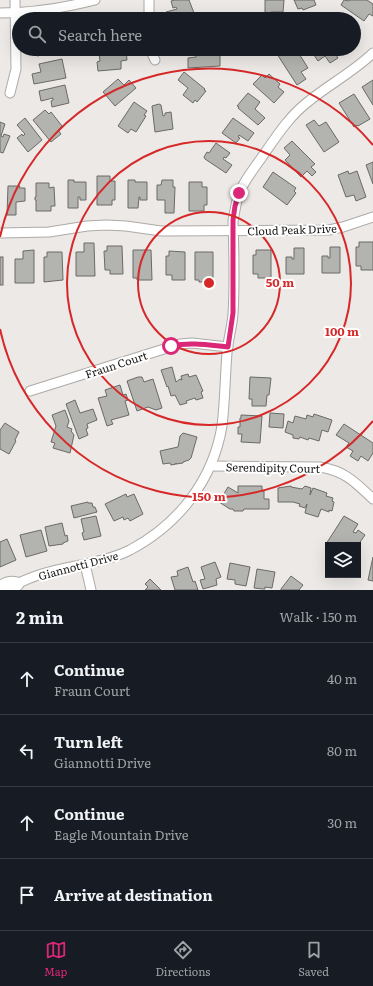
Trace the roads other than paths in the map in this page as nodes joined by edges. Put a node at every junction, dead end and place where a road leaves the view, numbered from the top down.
1 (15, 0) edge
2 (95, 0) edge
3 (149, 0) edge
4 (15, 12) edge
5 (28, 12) edge
6 (150, 12) edge
7 (0, 13) edge
8 (12, 13) edge
9 (373, 53) edge
10 (16, 56) edge
11 (153, 56) edge
12 (155, 60) dead end
13 (10, 93) dead end
14 (373, 217) edge
15 (233, 231) junction
16 (0, 233) edge
17 (228, 347) junction
18 (30, 391) dead end
19 (211, 466) junction
20 (373, 498) edge
21 (85, 564) junction
22 (12, 587) edge
23 (0, 588) edge
24 (91, 590) edge

1 - 4 street
2 - 5 street
3 - 6 street
7 - 8 street
9 - 15 street, Giannotti Drive
10 - 13 street
11 - 12 street
14 - 15 street, Cloud Peak Drive
15 - 16 street, Cloud Peak Drive
15 - 17 street, Giannotti Drive
17 - 18 street, Fraun Court
17 - 19 street, Giannotti Drive
19 - 20 street, Serendipity Court
19 - 21 street, Giannotti Drive
21 - 22 street, Giannotti Drive
21 - 24 street
22 - 23 main road

